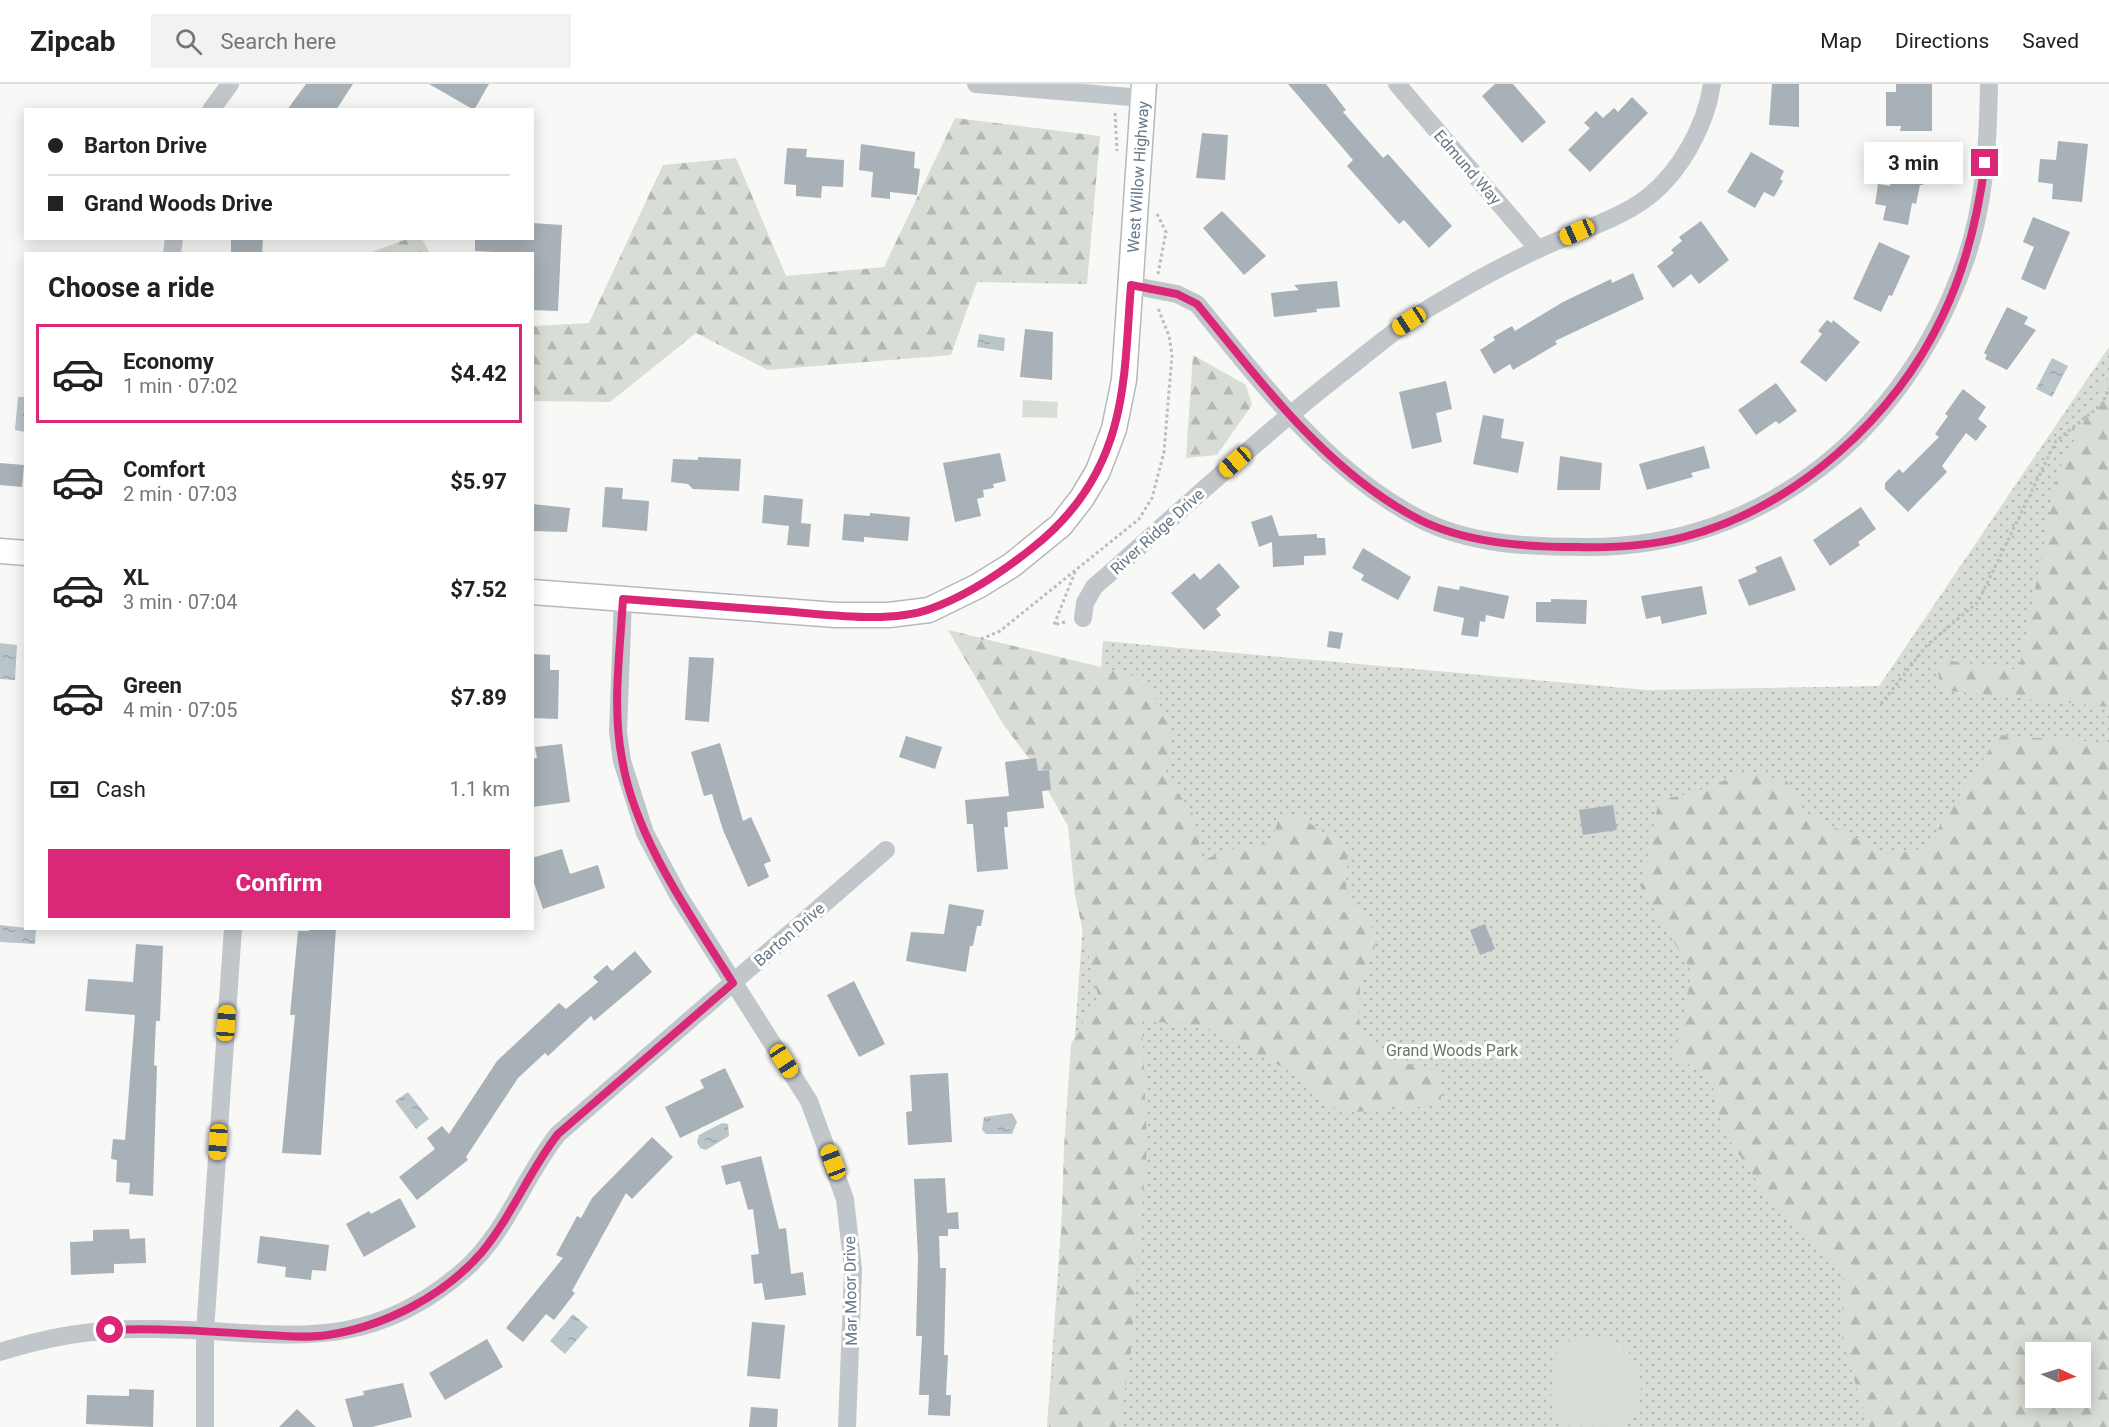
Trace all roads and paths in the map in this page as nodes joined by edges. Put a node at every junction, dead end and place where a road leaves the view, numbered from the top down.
1 (230, 84) edge
2 (976, 84) edge
3 (1397, 84) edge
4 (1712, 84) edge
5 (1989, 84) edge
6 (1144, 91) edge
7 (1114, 95) junction
8 (212, 108) edge
9 (1117, 160) dead end
10 (1538, 249) junction
11 (1131, 285) junction
12 (2109, 388) edge
13 (1288, 415) junction
14 (0, 551) edge
15 (24, 553) edge
16 (534, 592) edge
17 (623, 599) junction
18 (1083, 618) dead end
19 (1881, 704) dead end
20 (886, 850) dead end
21 (233, 930) edge
22 (733, 983) junction
23 (205, 1331) junction
24 (0, 1352) edge
25 (205, 1427) edge
26 (847, 1427) edge

1 - 8 street
2 - 7 street
3 - 10 street, Edmund Way
4 - 10 street, River Ridge Drive
5 - 13 street
6 - 7 street
6 - 11 street, West Willow Highway
7 - 9 path
10 - 13 street, River Ridge Drive
11 - 13 street
11 - 17 street, West Willow Highway
12 - 19 path
13 - 18 street, River Ridge Drive
14 - 15 street
16 - 17 street, West Willow Highway
17 - 22 street, Mar Moor Drive
20 - 22 street, Barton Drive
21 - 23 street
22 - 23 street, Barton Drive
22 - 26 street, Mar Moor Drive
23 - 24 street, Barton Drive
23 - 25 street

